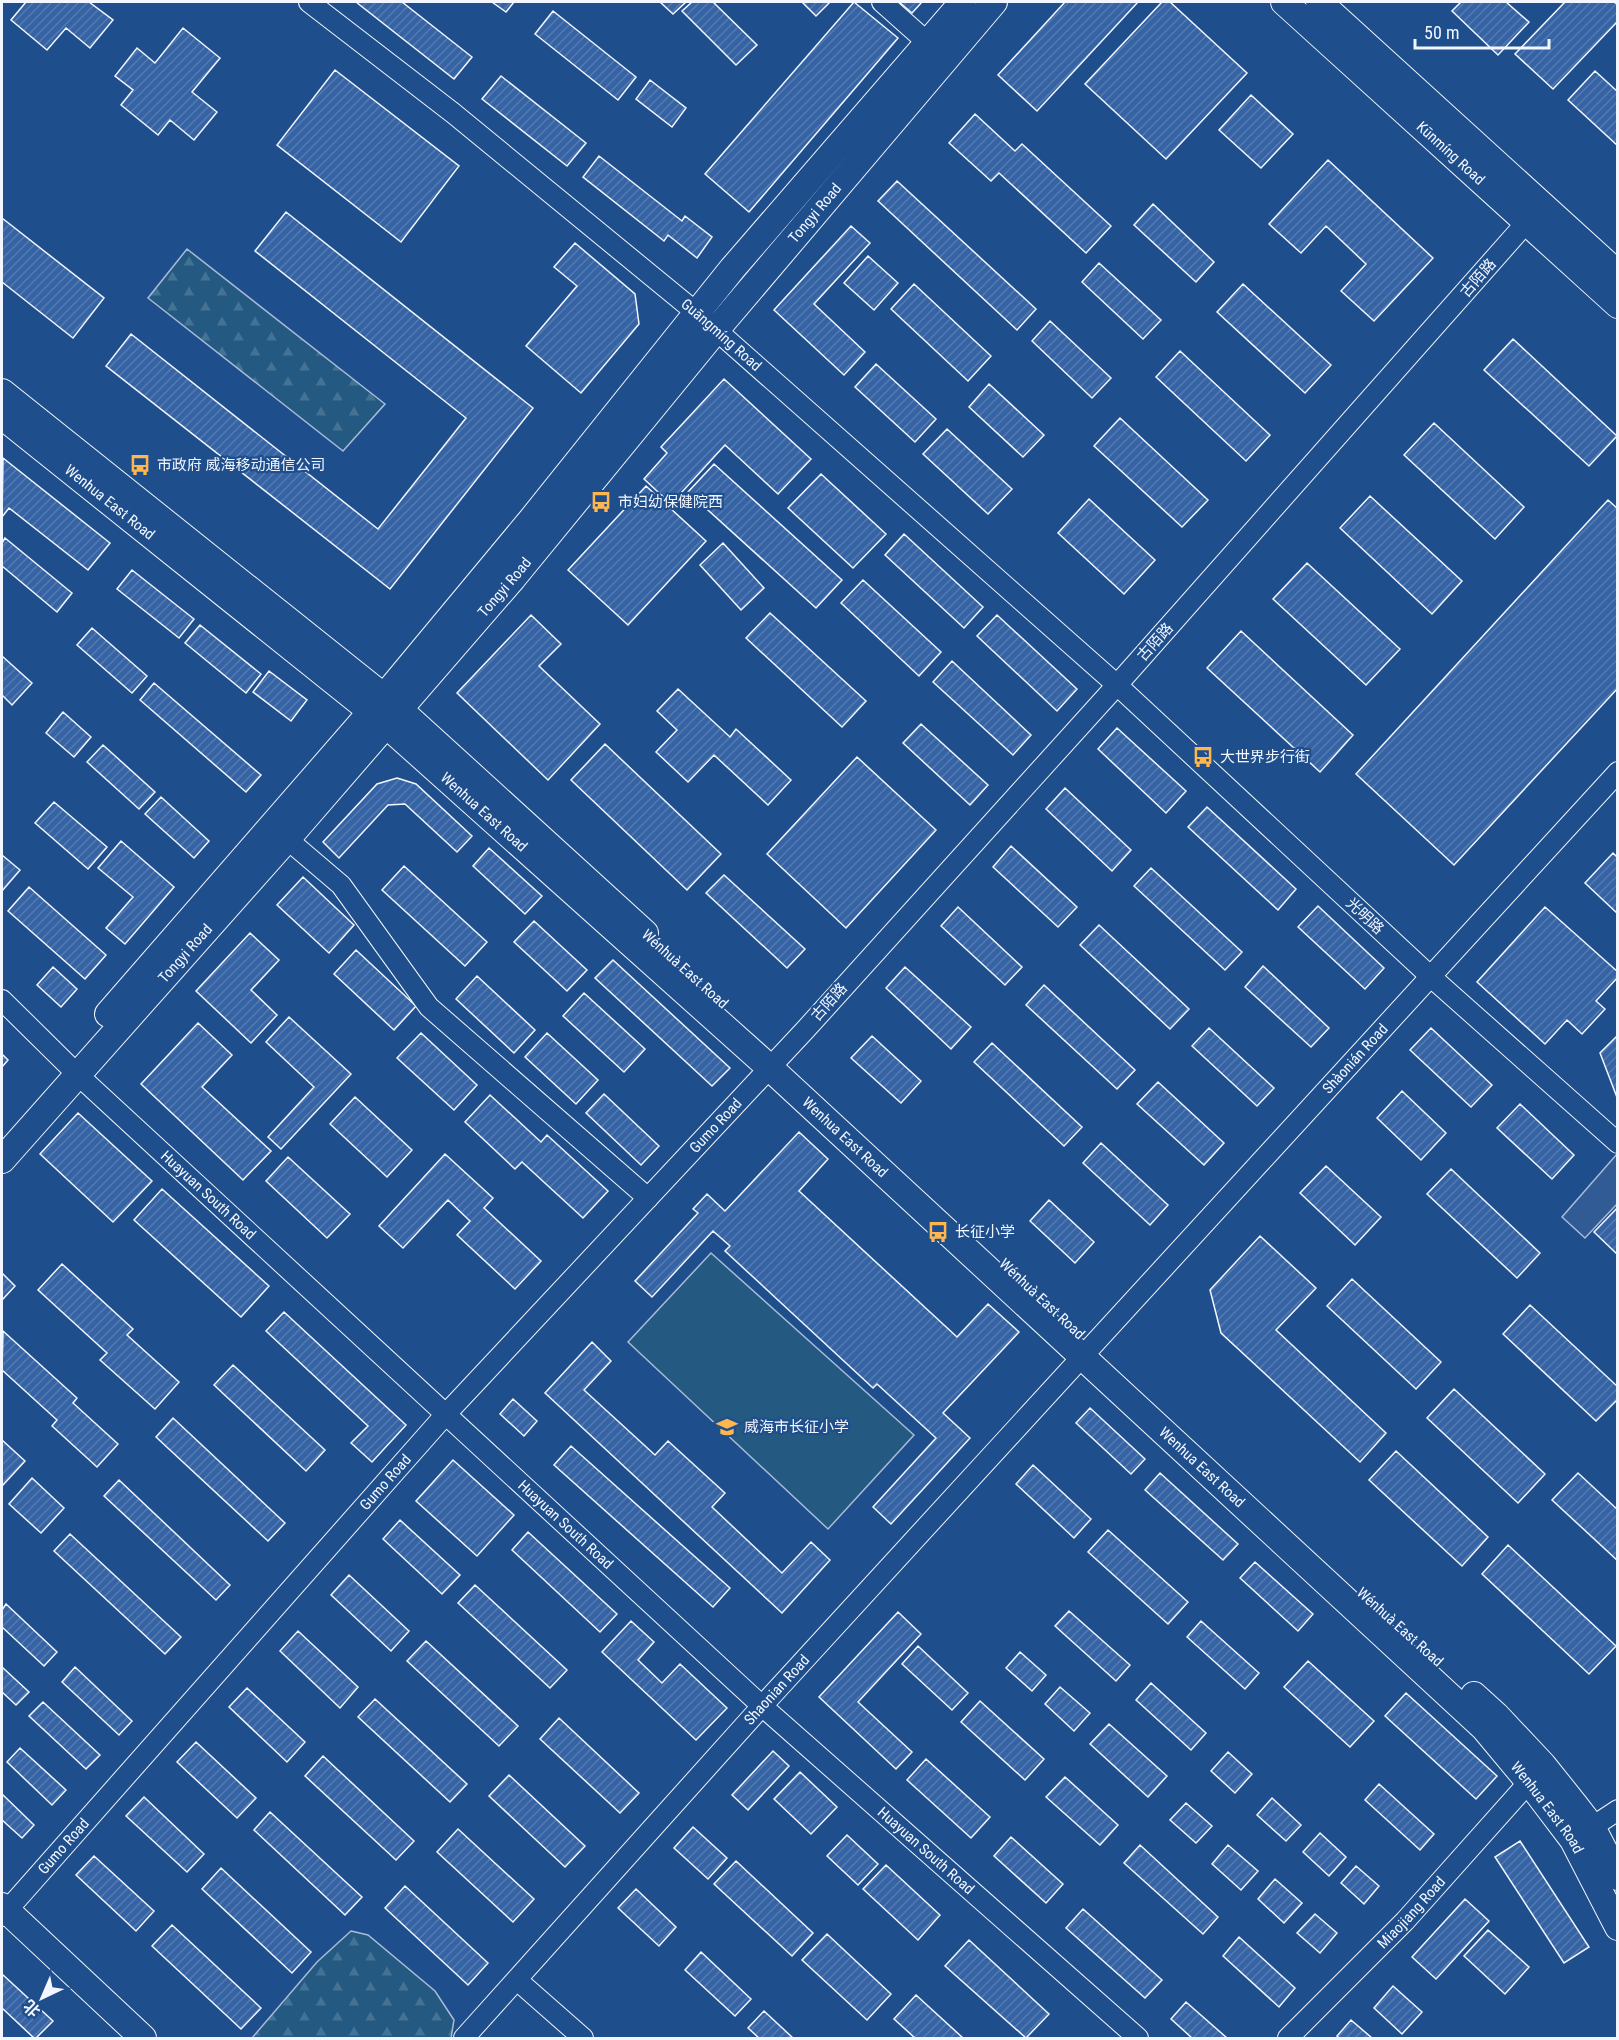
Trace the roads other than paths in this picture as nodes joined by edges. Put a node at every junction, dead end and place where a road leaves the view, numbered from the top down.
1 (309, 2) edge
2 (882, 2) edge
3 (963, 2) edge
4 (994, 2) edge
5 (1284, 2) edge
6 (1319, 2) edge
7 (927, 42) junction
8 (1526, 223) junction
9 (1617, 274) edge
10 (1617, 305) edge
11 (707, 322) junction
12 (2, 392) edge
13 (2, 416) edge
14 (1116, 685) junction
15 (385, 711) junction
16 (1617, 772) edge
17 (287, 839) junction
18 (1430, 976) junction
19 (2, 1000) edge
20 (775, 1062) junction
21 (72, 1069) junction
22 (2, 1136) edge
23 (1617, 1143) edge
24 (2, 1160) edge
25 (648, 1198) junction
26 (1087, 1352) junction
27 (446, 1414) junction
28 (762, 1706) junction
29 (1529, 1782) junction
30 (1617, 1810) edge
31 (1582, 1834) junction
32 (1617, 1877) edge
33 (3, 1916) edge
34 (1617, 1927) edge
35 (518, 1980) junction
36 (119, 2038) edge
37 (143, 2038) edge
38 (464, 2038) edge
39 (583, 2038) edge
40 (1138, 2038) edge
41 (1288, 2038) edge

1 - 11 street, Guāngmíng Road
2 - 7 street
3 - 7 main road, Tongyi Road
4 - 11 main road, Tongyi Road
5 - 8 main road, Kūnmíng Road
6 - 9 main road, Kūnmíng Road
7 - 11 main road, Tongyi Road
8 - 10 main road, Kūnmíng Road
8 - 14 street, 古陌路
11 - 14 street, Guāngmíng Road
11 - 15 main road, Tongyi Road
12 - 15 main road, Wenhua East Road
13 - 15 main road, Wenhua East Road
14 - 18 street, 光明路
14 - 20 street, 古陌路
15 - 17 main road, Tongyi Road
15 - 20 main road, Wénhuà East Road
15 - 21 main road, Tongyi Road
16 - 18 street, Shàonián Road
17 - 21 main road, Tongyi Road
17 - 25 street
18 - 23 street, 光明路
18 - 26 street, Shàonián Road
19 - 21 street, Huayuan South Road
20 - 25 street, Gumo Road
20 - 26 main road, Wénhuà East Road
21 - 22 main road, Tongyi Road
21 - 24 main road, Tongyi Road
21 - 27 street, Huayuan South Road
25 - 27 street, Gumo Road
26 - 28 street, Shaonian Road
26 - 29 main road, Wenhua East Road
26 - 31 main road, Wénhuà East Road
27 - 28 street, Huayuan South Road
27 - 33 street, Gumo Road
28 - 35 street, Shaonian Road
28 - 40 street, Huayuan South Road
29 - 31 main road, Wenhua East Road
29 - 41 street, Miaojiang Road
30 - 31 street
31 - 32 main road, Wénhuà East Road
31 - 34 main road, Wenhua East Road
33 - 36 main road
33 - 37 main road
35 - 38 street, Shaonian Road
35 - 39 street

